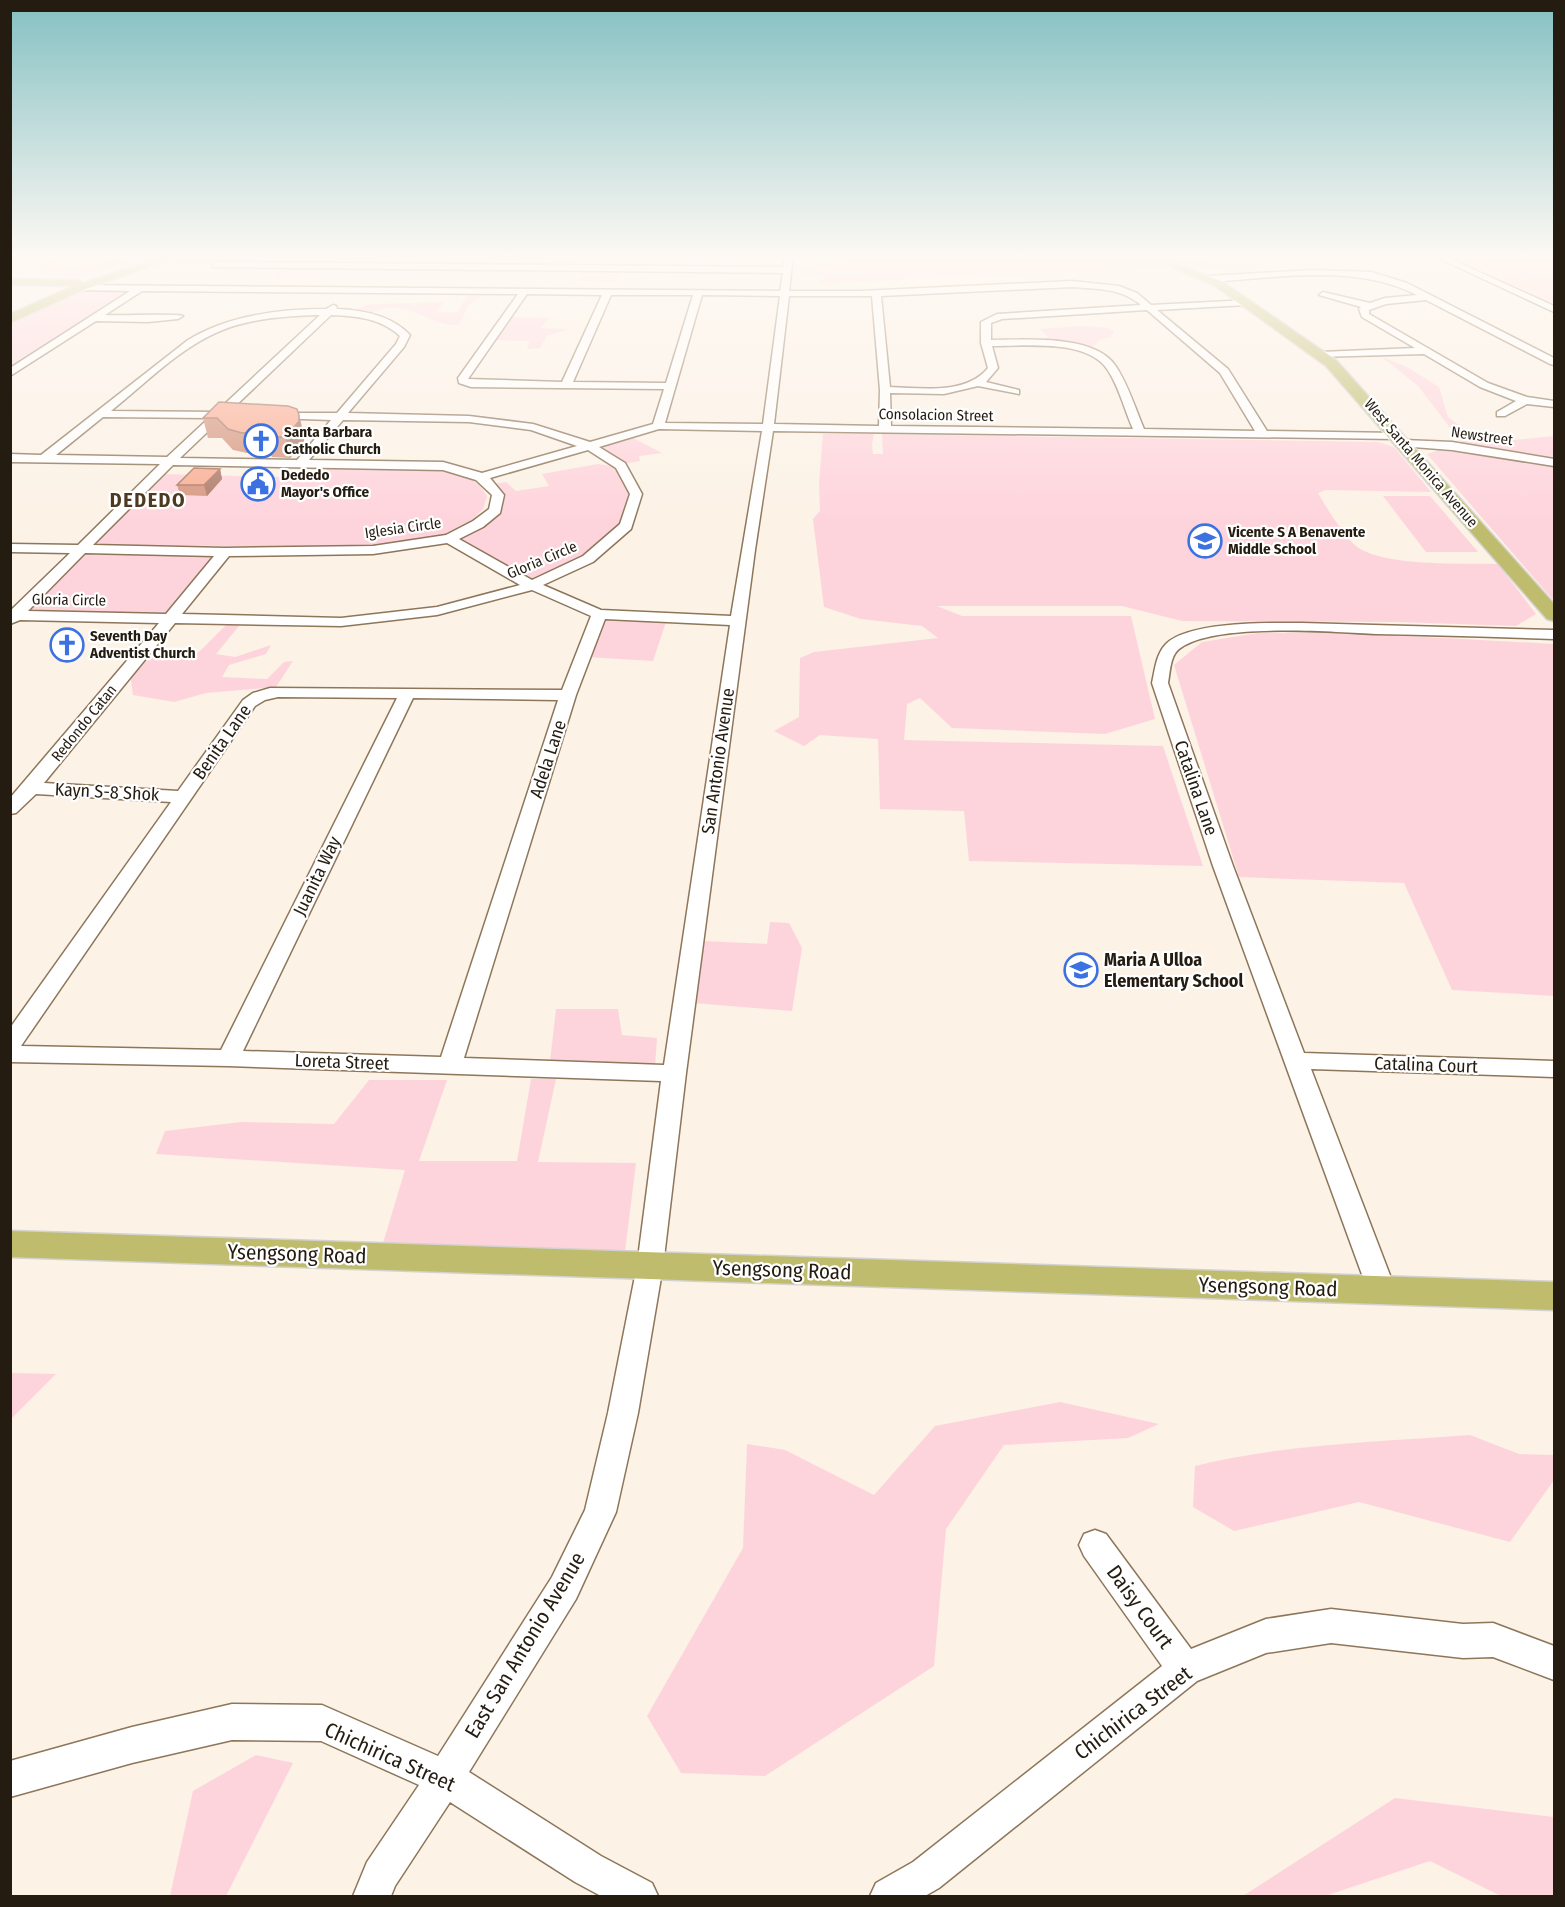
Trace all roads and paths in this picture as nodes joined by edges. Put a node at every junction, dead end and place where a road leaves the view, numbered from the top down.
1 (53, 345) edge
2 (187, 345) edge
3 (294, 345) edge
4 (400, 345) edge
5 (486, 345) edge
6 (584, 345) edge
7 (682, 345) edge
8 (778, 345) edge
9 (881, 345) edge
10 (987, 345) edge
11 (1062, 345) edge
12 (1193, 345) edge
13 (1307, 345) edge
14 (1414, 345) edge
15 (1521, 345) edge
16 (1424, 351) junction
17 (1321, 355) junction
18 (1554, 362) edge
19 (10, 373) edge
20 (978, 383) junction
21 (566, 385) junction
22 (670, 386) junction
23 (885, 390) junction
24 (1015, 392) dead end
25 (1525, 400) junction
26 (1554, 404) edge
27 (100, 414) junction
28 (1501, 414) dead end
29 (219, 415) junction
30 (241, 415) edge
31 (263, 416) edge
32 (340, 416) junction
33 (658, 426) junction
34 (768, 428) junction
35 (885, 429) junction
36 (1140, 433) junction
37 (1263, 434) junction
38 (1401, 440) junction
39 (590, 446) junction
40 (46, 457) junction
41 (10, 458) edge
42 (172, 459) junction
43 (301, 462) junction
44 (1554, 463) edge
45 (482, 477) junction
46 (449, 539) junction
47 (10, 548) edge
48 (80, 550) junction
49 (225, 552) junction
50 (531, 585) junction
51 (599, 614) junction
52 (1554, 615) edge
53 (12, 617) edge
54 (170, 618) junction
55 (738, 621) junction
56 (1554, 634) edge
57 (407, 694) junction
58 (568, 695) junction
59 (31, 789) junction
60 (184, 796) junction
61 (10, 810) edge
62 (10, 1046) edge
63 (10, 1054) edge
64 (228, 1058) junction
65 (1297, 1061) junction
66 (450, 1065) junction
67 (1554, 1069) edge
68 (674, 1073) junction
69 (10, 1244) edge
70 (650, 1266) junction
71 (1383, 1291) junction
72 (1554, 1296) edge
73 (1095, 1545) dead end
74 (1554, 1664) edge
75 (1185, 1669) junction
76 (445, 1778) junction
77 (10, 1779) edge
78 (372, 1896) edge
79 (639, 1896) edge
80 (889, 1896) edge

1 - 19 street
2 - 27 street
3 - 29 street
4 - 32 street
5 - 21 street
6 - 21 street
7 - 22 street
8 - 34 street, San Antonio Avenue
9 - 23 street
10 - 20 street
11 - 36 street
12 - 37 street
13 - 17 main road, West Santa Monica Avenue
14 - 16 street
15 - 18 street
16 - 17 street
16 - 25 street
17 - 38 main road, West Santa Monica Avenue
20 - 23 street
20 - 24 street
21 - 22 street
22 - 33 street
23 - 35 street
25 - 26 street
25 - 28 street
27 - 29 street
27 - 40 street
29 - 30 street
29 - 42 street
31 - 32 street, Gloria Circle
32 - 39 street, Gloria Circle
32 - 43 street
33 - 34 street, Consolacion Street
33 - 39 street, Consolacion Street
34 - 35 street, Consolacion Street
34 - 55 street, San Antonio Avenue
35 - 36 street, Consolacion Street
36 - 37 street, Consolacion Street
37 - 38 street, Consolacion Street
38 - 44 street, Newstreet
38 - 52 main road, West Santa Monica Avenue
39 - 45 street, Consolacion Street
39 - 50 street, Gloria Circle
40 - 41 street
40 - 42 street
42 - 43 street
42 - 48 street
43 - 45 street
45 - 46 street, Iglesia Circle
46 - 49 street, Iglesia Circle
46 - 50 street
47 - 48 street, Iglesia Circle
48 - 49 street, Iglesia Circle
48 - 53 street
49 - 54 street, Redondo Catan
50 - 51 street
50 - 54 street, Gloria Circle
51 - 55 street
51 - 58 street, Adela Lane
53 - 54 street, Gloria Circle
54 - 59 street, Redondo Catan
55 - 68 street, San Antonio Avenue
56 - 65 street, Catalina Lane
57 - 58 street, Benita Lane
57 - 60 street, Benita Lane
57 - 64 street, Juanita Way
58 - 66 street, Adela Lane
59 - 60 street, Kayn S-8 Shok
59 - 61 street, Redondo Catan
60 - 62 street, Benita Lane
63 - 64 street, Loreta Street
64 - 66 street, Loreta Street
65 - 67 street, Catalina Court
65 - 71 street, Catalina Lane
66 - 68 street, Loreta Street
68 - 70 street, San Antonio Avenue
69 - 70 main road, Ysengsong Road
70 - 71 main road, Ysengsong Road
70 - 76 street, East San Antonio Avenue
71 - 72 main road, Ysengsong Road
73 - 75 street, Daisy Court
74 - 75 street, Chichirica Street
75 - 80 street, Chichirica Street
76 - 77 street, Chichirica Street
76 - 78 street, East San Antonio Avenue
76 - 79 street, Chichirica Street

